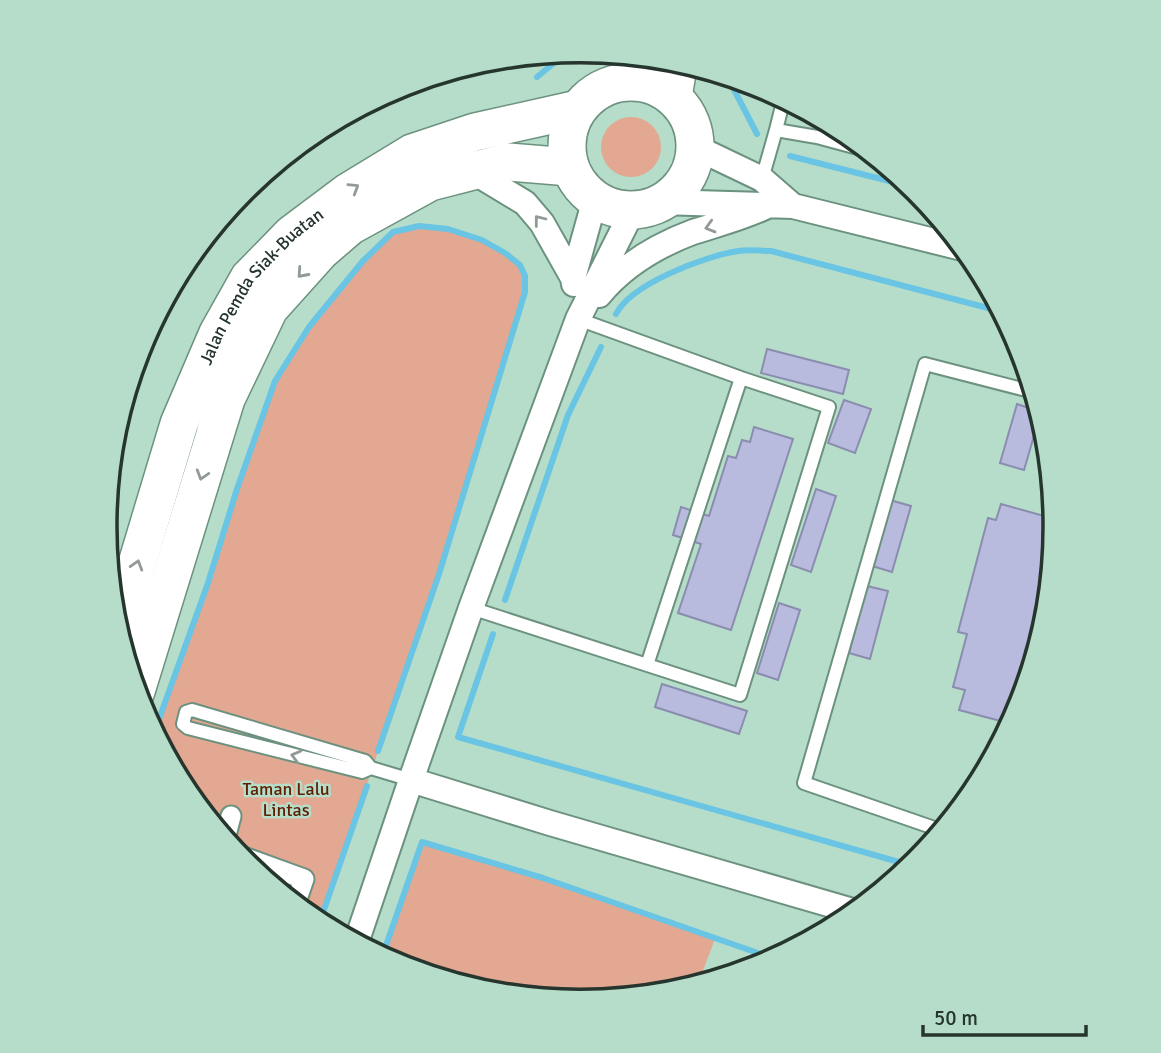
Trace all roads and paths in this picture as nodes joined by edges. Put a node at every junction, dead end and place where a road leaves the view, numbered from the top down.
1 (628, 69) edge
2 (676, 79) edge
3 (578, 109) junction
4 (781, 109) edge
5 (776, 130) junction
6 (842, 144) edge
7 (695, 147) junction
8 (570, 167) junction
9 (472, 171) junction
10 (762, 178) junction
11 (594, 199) junction
12 (784, 204) junction
13 (647, 206) junction
14 (949, 246) edge
15 (573, 278) junction
16 (578, 320) junction
17 (741, 378) junction
18 (1022, 388) edge
19 (124, 606) edge
20 (471, 608) junction
21 (647, 665) junction
22 (141, 673) edge
23 (371, 768) junction
24 (411, 780) junction
25 (231, 816) dead end
26 (228, 827) edge
27 (933, 827) edge
28 (265, 865) edge
29 (299, 895) edge
30 (843, 908) edge
31 (359, 933) edge

1 - 2 main road
1 - 3 main road
2 - 7 main road
3 - 8 main road
19 -> 3 main road, Jalan Pemda Siak-Buatan
4 - 5 lane
5 - 6 lane
5 - 10 lane
7 - 10 street
7 - 13 main road
8 - 9 main road, Jalan Pemda Siak-Buatan
8 - 11 main road
15 -> 9 street
9 -> 22 main road, Jalan Pemda Siak-Buatan
10 - 12 street
11 - 13 main road
11 - 15 street
12 - 13 street
12 - 14 street
12 -> 16 street
13 - 16 street
15 - 16 street
16 - 17 lane
16 - 20 street
17 - 21 lane
17 - 21 lane
18 - 27 lane
20 - 21 lane
20 - 24 street
23 -> 23 lane
23 - 24 lane
24 - 30 street
24 - 31 street
25 - 26 street
28 - 29 street

